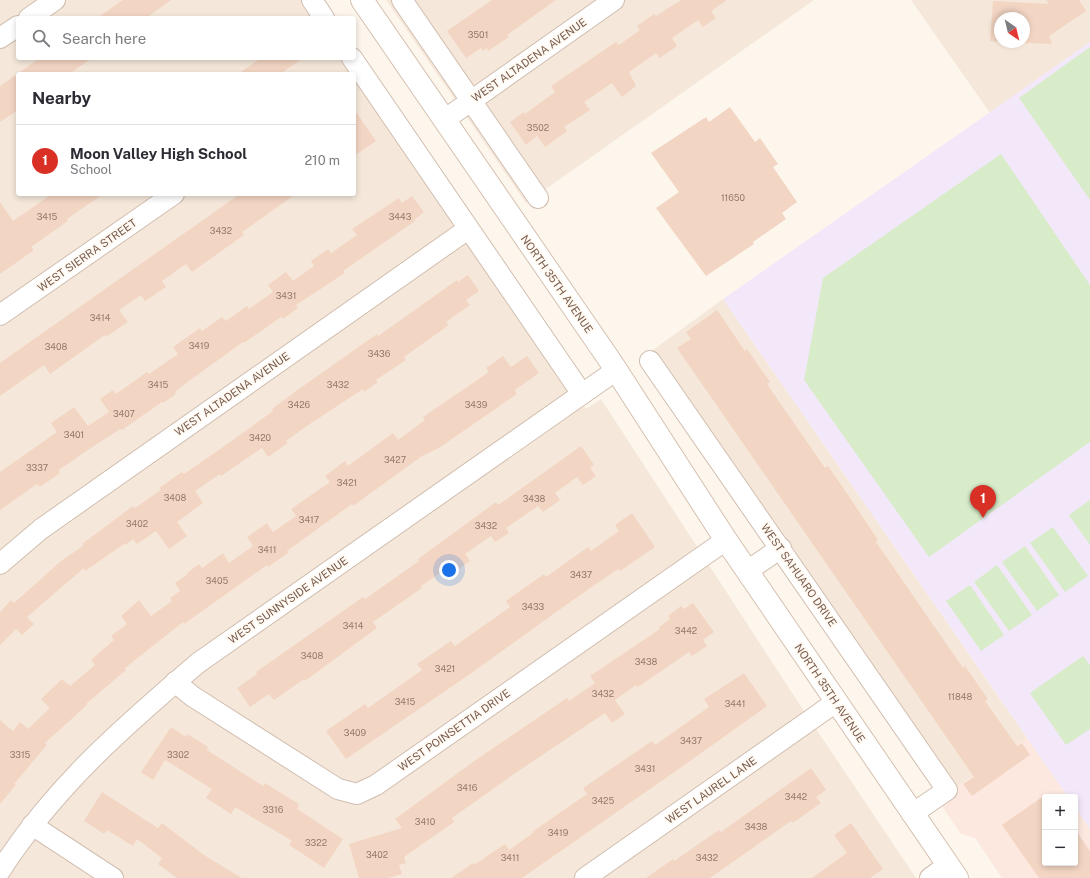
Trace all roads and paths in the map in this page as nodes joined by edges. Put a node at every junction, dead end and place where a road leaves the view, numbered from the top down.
1 (55, 0) edge
2 (312, 0) edge
3 (362, 0) edge
4 (402, 0) edge
5 (614, 0) edge
6 (32, 16) edge
7 (323, 16) edge
8 (16, 27) edge
9 (0, 38) edge
10 (352, 66) edge
11 (472, 101) junction
12 (444, 120) junction
13 (171, 196) edge
14 (538, 198) dead end
15 (468, 229) junction
16 (0, 315) edge
17 (650, 361) dead end
18 (615, 371) junction
19 (582, 394) junction
20 (726, 540) junction
21 (781, 548) junction
22 (0, 564) edge
23 (747, 571) junction
24 (175, 682) junction
25 (836, 702) junction
26 (912, 814) junction
27 (32, 826) junction
28 (0, 871) edge
29 (952, 872) edge
30 (113, 878) edge
31 (585, 878) edge
32 (930, 878) edge

1 - 6 street
2 - 7 street
3 - 12 main road, NORTH 35TH AVENUE
4 - 11 street
5 - 11 street, WEST ALTADENA AVENUE
8 - 9 street
10 - 15 street
11 - 12 street, WEST ALTADENA AVENUE
11 - 14 street
12 - 18 main road, NORTH 35TH AVENUE
13 - 16 street, WEST SIERRA STREET
15 - 19 street
15 - 22 street, WEST ALTADENA AVENUE
17 - 21 street, WEST SAHUARO DRIVE
18 - 19 street, WEST SUNNYSIDE AVENUE
18 - 20 main road, NORTH 35TH AVENUE
19 - 24 street, WEST SUNNYSIDE AVENUE
20 - 23 main road, NORTH 35TH AVENUE
20 - 24 street, WEST POINSETTIA DRIVE
21 - 23 street
21 - 26 street, WEST SAHUARO DRIVE
23 - 25 main road, NORTH 35TH AVENUE
24 - 27 street, WEST SUNNYSIDE AVENUE
25 - 26 main road, NORTH 35TH AVENUE
25 - 31 street, WEST LAUREL LANE
26 - 29 main road, NORTH 35TH AVENUE
27 - 28 street, WEST SUNNYSIDE AVENUE
27 - 30 street
29 - 32 street

